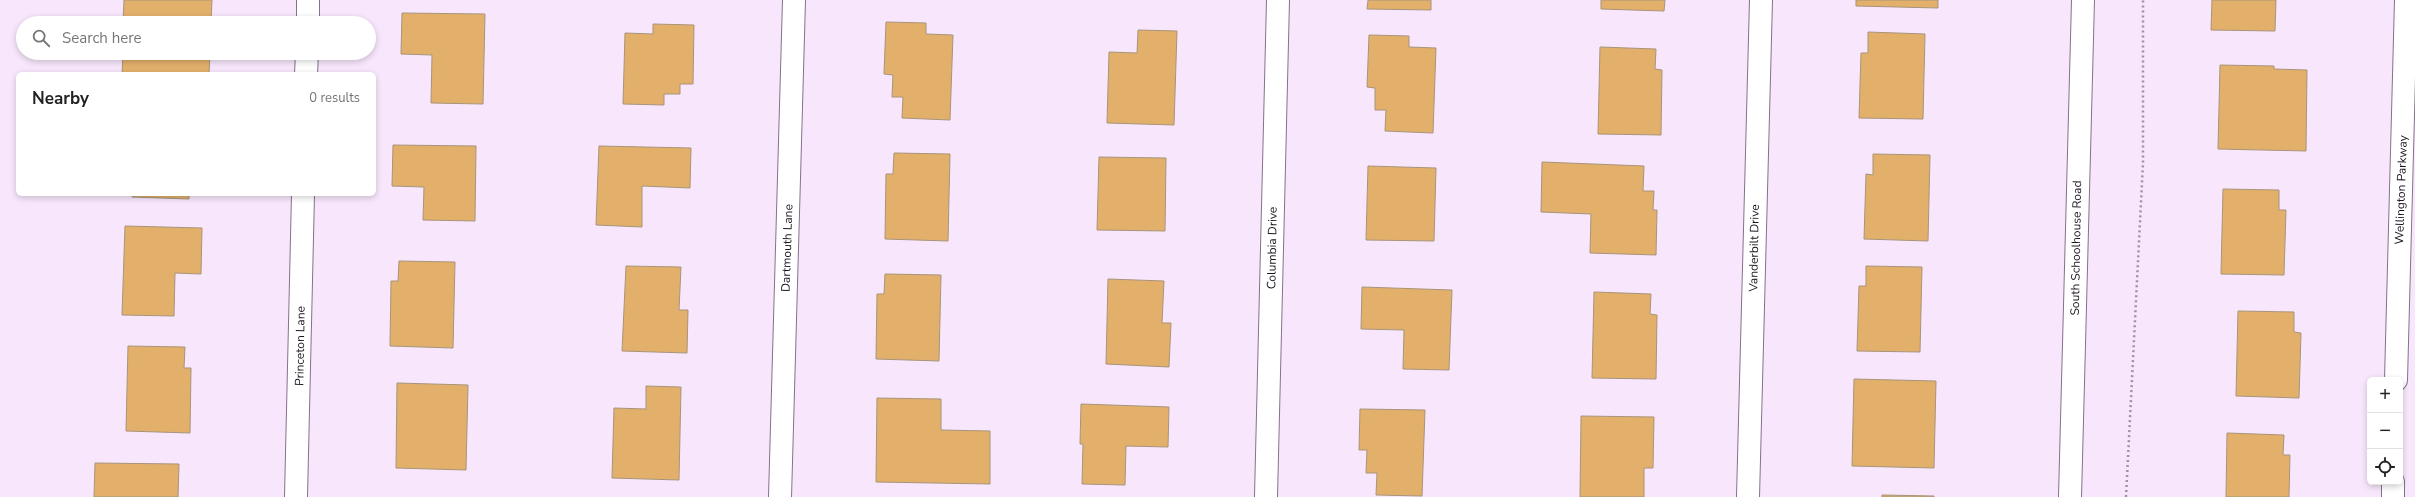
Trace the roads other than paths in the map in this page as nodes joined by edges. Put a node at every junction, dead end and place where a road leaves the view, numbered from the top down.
1 (308, 0) edge
2 (794, 0) edge
3 (1278, 0) edge
4 (1760, 0) edge
5 (2083, 0) edge
6 (2406, 0) edge
7 (308, 16) edge
8 (307, 60) edge
9 (306, 72) edge
10 (303, 196) edge
11 (2396, 377) edge
12 (2393, 485) edge
13 (296, 497) edge
14 (780, 497) edge
15 (1266, 497) edge
16 (1748, 497) edge
17 (2070, 497) edge
18 (2393, 497) edge

1 - 7 street
2 - 14 street, Dartmouth Lane
3 - 15 street, Columbia Drive
4 - 16 street, Vanderbilt Drive
5 - 17 street, South Schoolhouse Road
6 - 11 street, Wellington Parkway
8 - 9 street
10 - 13 street, Princeton Lane
12 - 18 street

